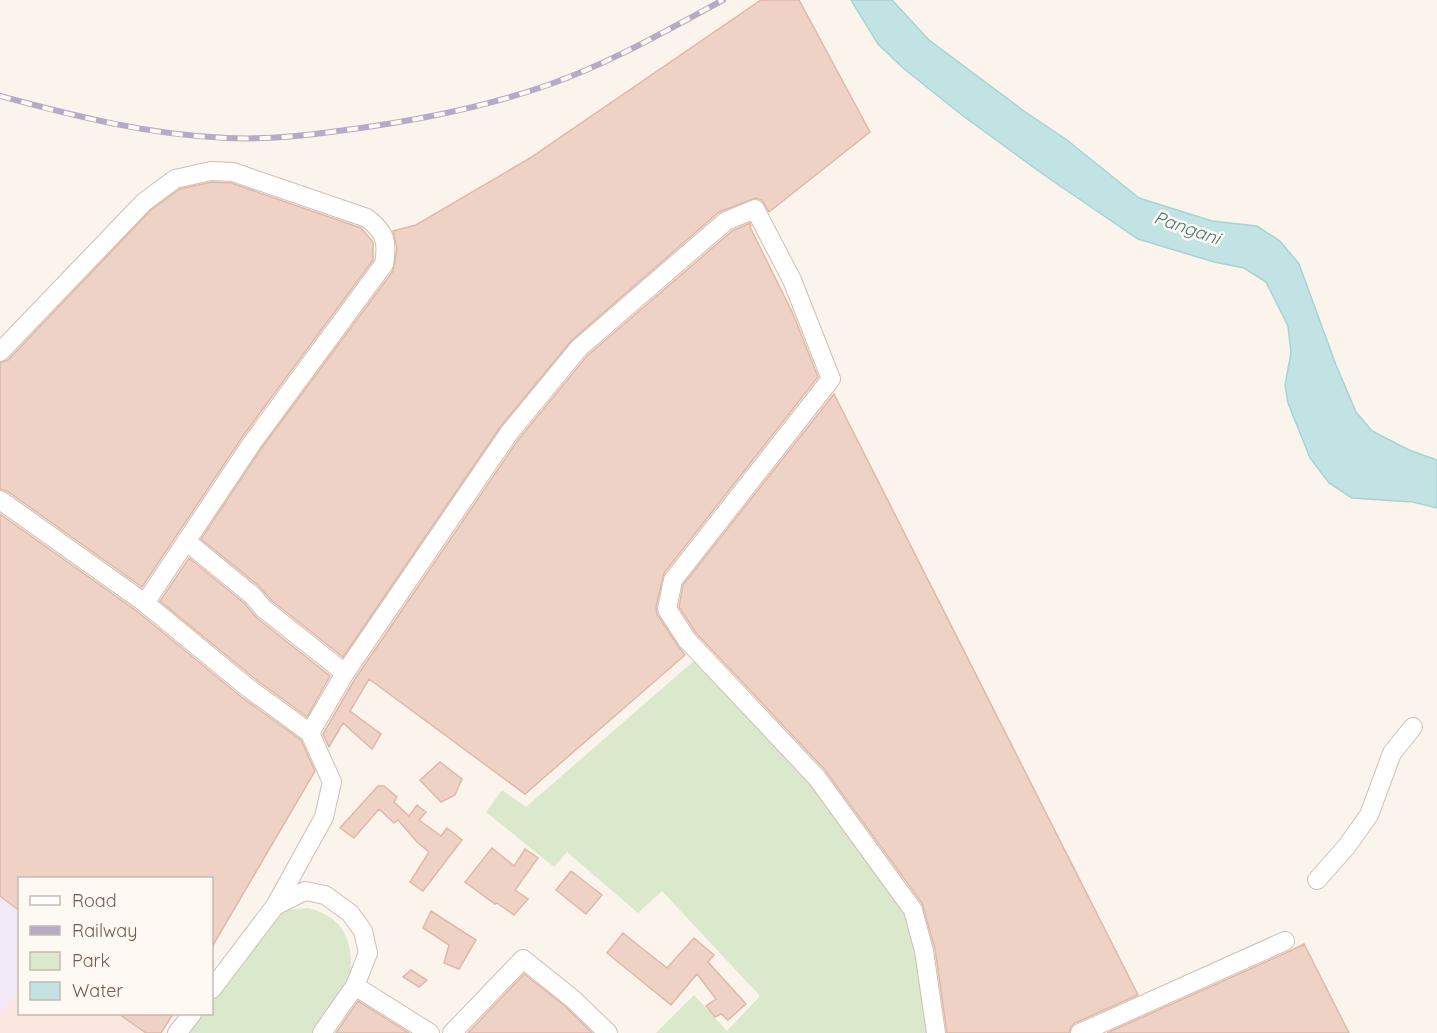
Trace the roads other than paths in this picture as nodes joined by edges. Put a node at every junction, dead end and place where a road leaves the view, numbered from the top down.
1 (0, 352) edge
2 (0, 501) edge
3 (186, 541) junction
4 (145, 603) junction
5 (345, 673) junction
6 (1413, 727) dead end
7 (310, 733) junction
8 (1317, 880) dead end
9 (275, 906) junction
10 (1285, 941) dead end
11 (355, 986) junction
12 (213, 987) edge
13 (191, 1015) edge
14 (177, 1033) edge
15 (322, 1033) edge
16 (430, 1033) edge
17 (452, 1033) edge
18 (608, 1033) edge
19 (936, 1033) edge
20 (1080, 1033) edge

1 - 3 street
2 - 4 street
3 - 4 street
3 - 5 street
4 - 7 street
5 - 7 street
5 - 19 street
6 - 8 street
7 - 9 street
9 - 11 street
9 - 12 street
10 - 20 street
11 - 15 street
11 - 16 street
13 - 14 street
17 - 18 street

